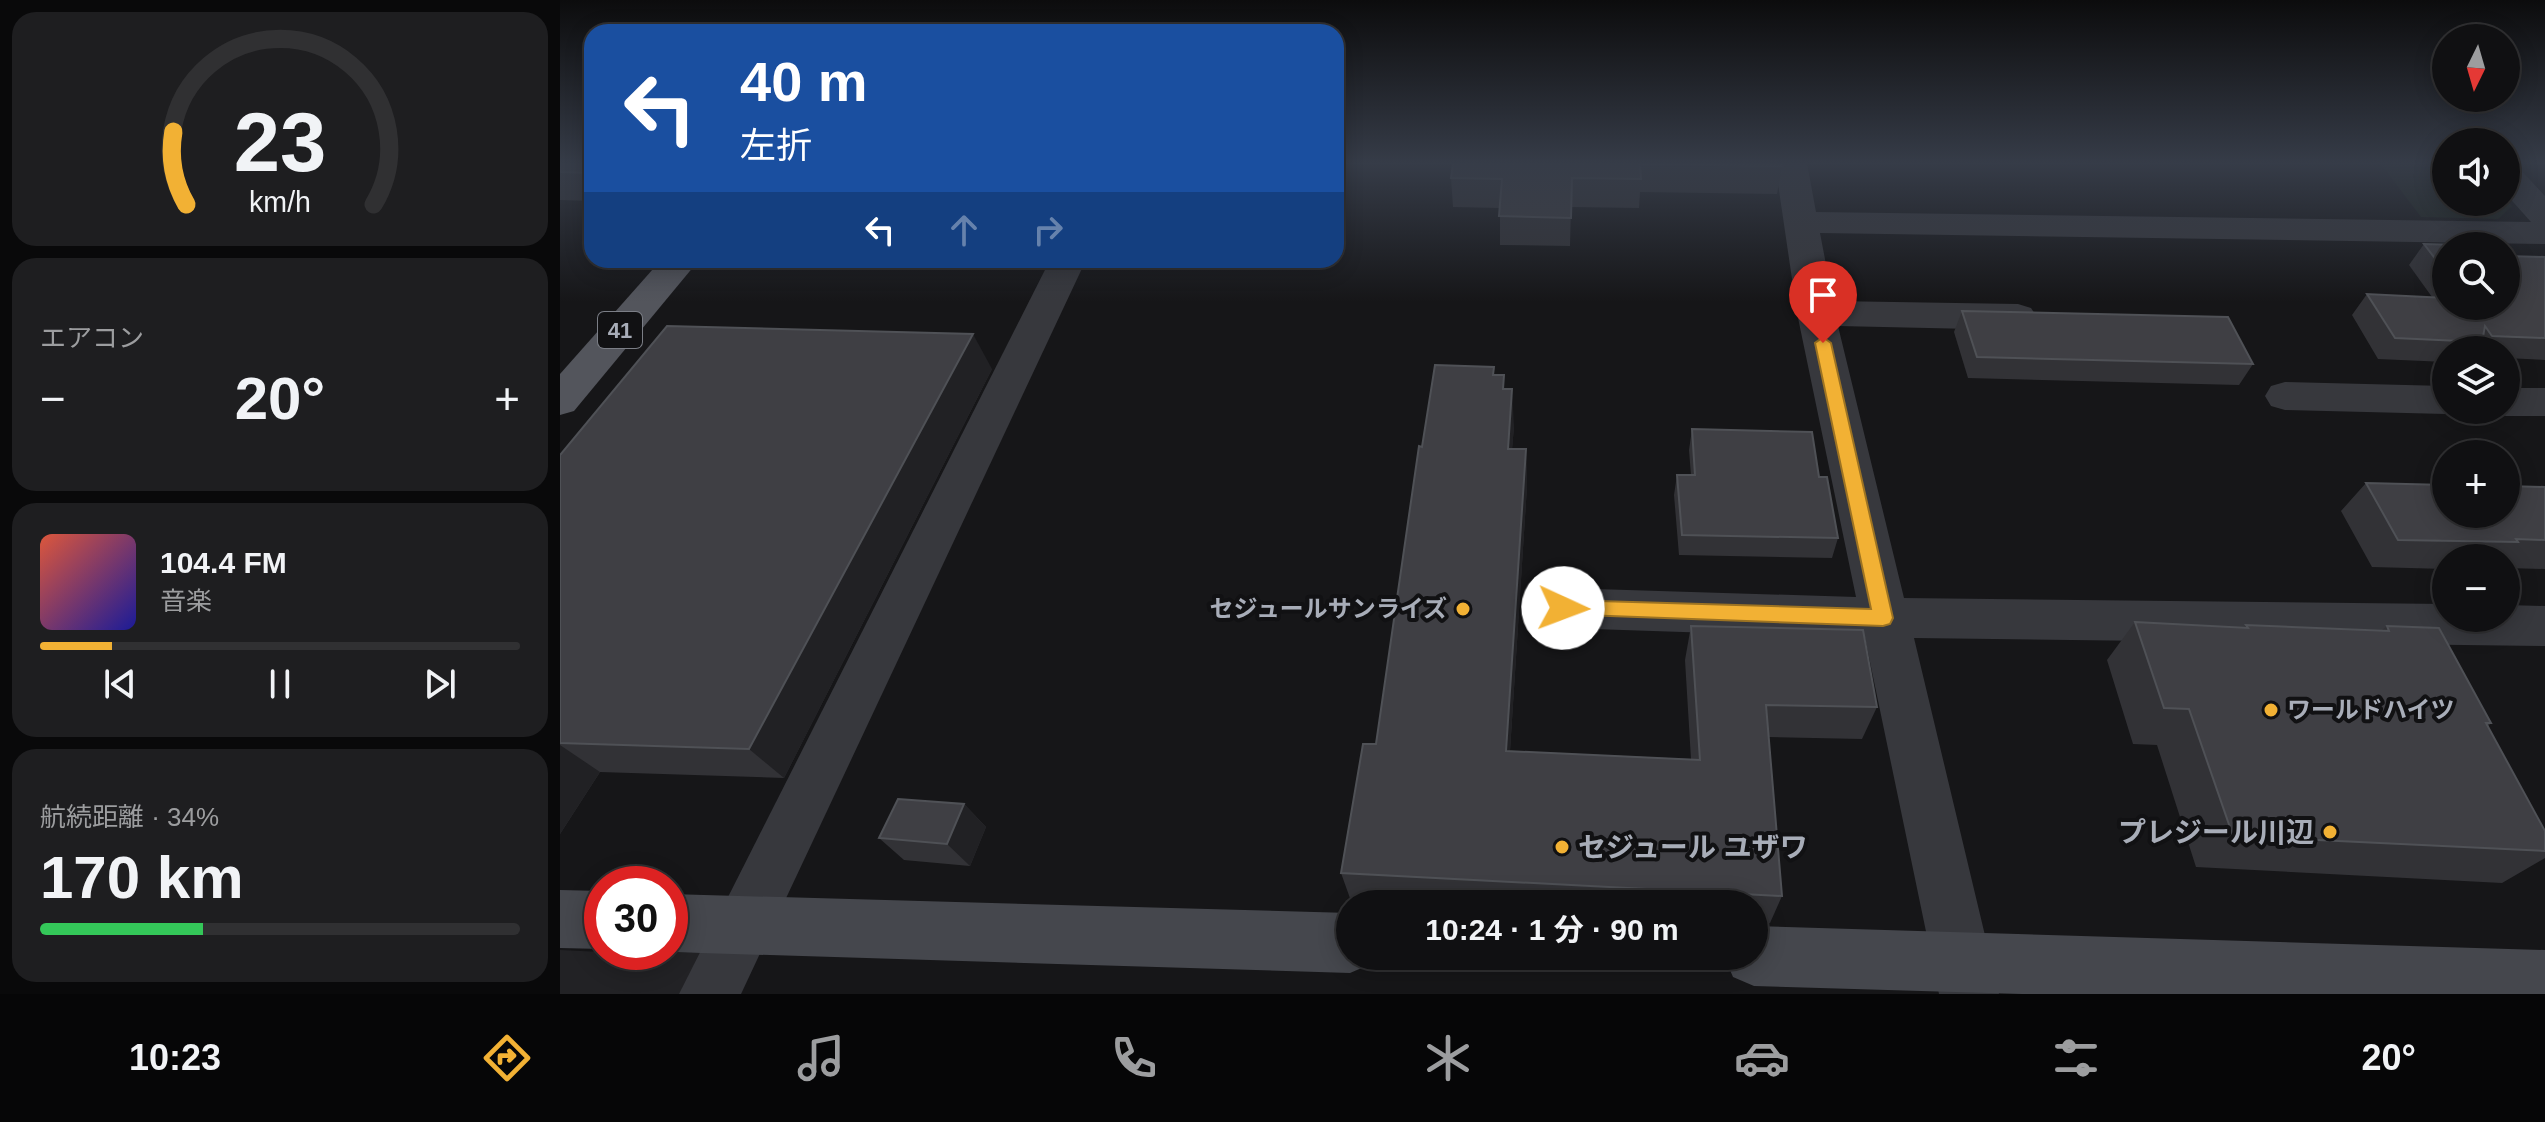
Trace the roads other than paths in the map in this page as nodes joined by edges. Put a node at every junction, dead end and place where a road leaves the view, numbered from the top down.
1 (1800, 209) edge
2 (1802, 222) junction
3 (2545, 233) edge
4 (674, 268) edge
5 (1064, 268) edge
6 (1816, 313) junction
7 (2056, 317) edge
8 (2285, 396) dead end
9 (2432, 400) edge
10 (560, 401) edge
11 (2520, 402) edge
12 (2545, 402) edge
13 (1563, 608) dead end
14 (1883, 618) junction
15 (2545, 626) edge
16 (560, 919) edge
17 (584, 920) edge
18 (688, 923) edge
19 (744, 925) junction
20 (1336, 943) edge
21 (1768, 957) edge
22 (1967, 978) edge
23 (2545, 980) edge
24 (709, 994) edge

1 - 2 street
2 - 3 street
2 - 6 street
4 - 10 main road, 41
5 - 19 street
6 - 7 street
6 - 14 street
8 - 9 street
11 - 12 street
13 - 14 street
14 - 15 street
14 - 22 street
16 - 17 street
18 - 19 street
19 - 20 street
19 - 24 street
21 - 22 street
22 - 23 street

